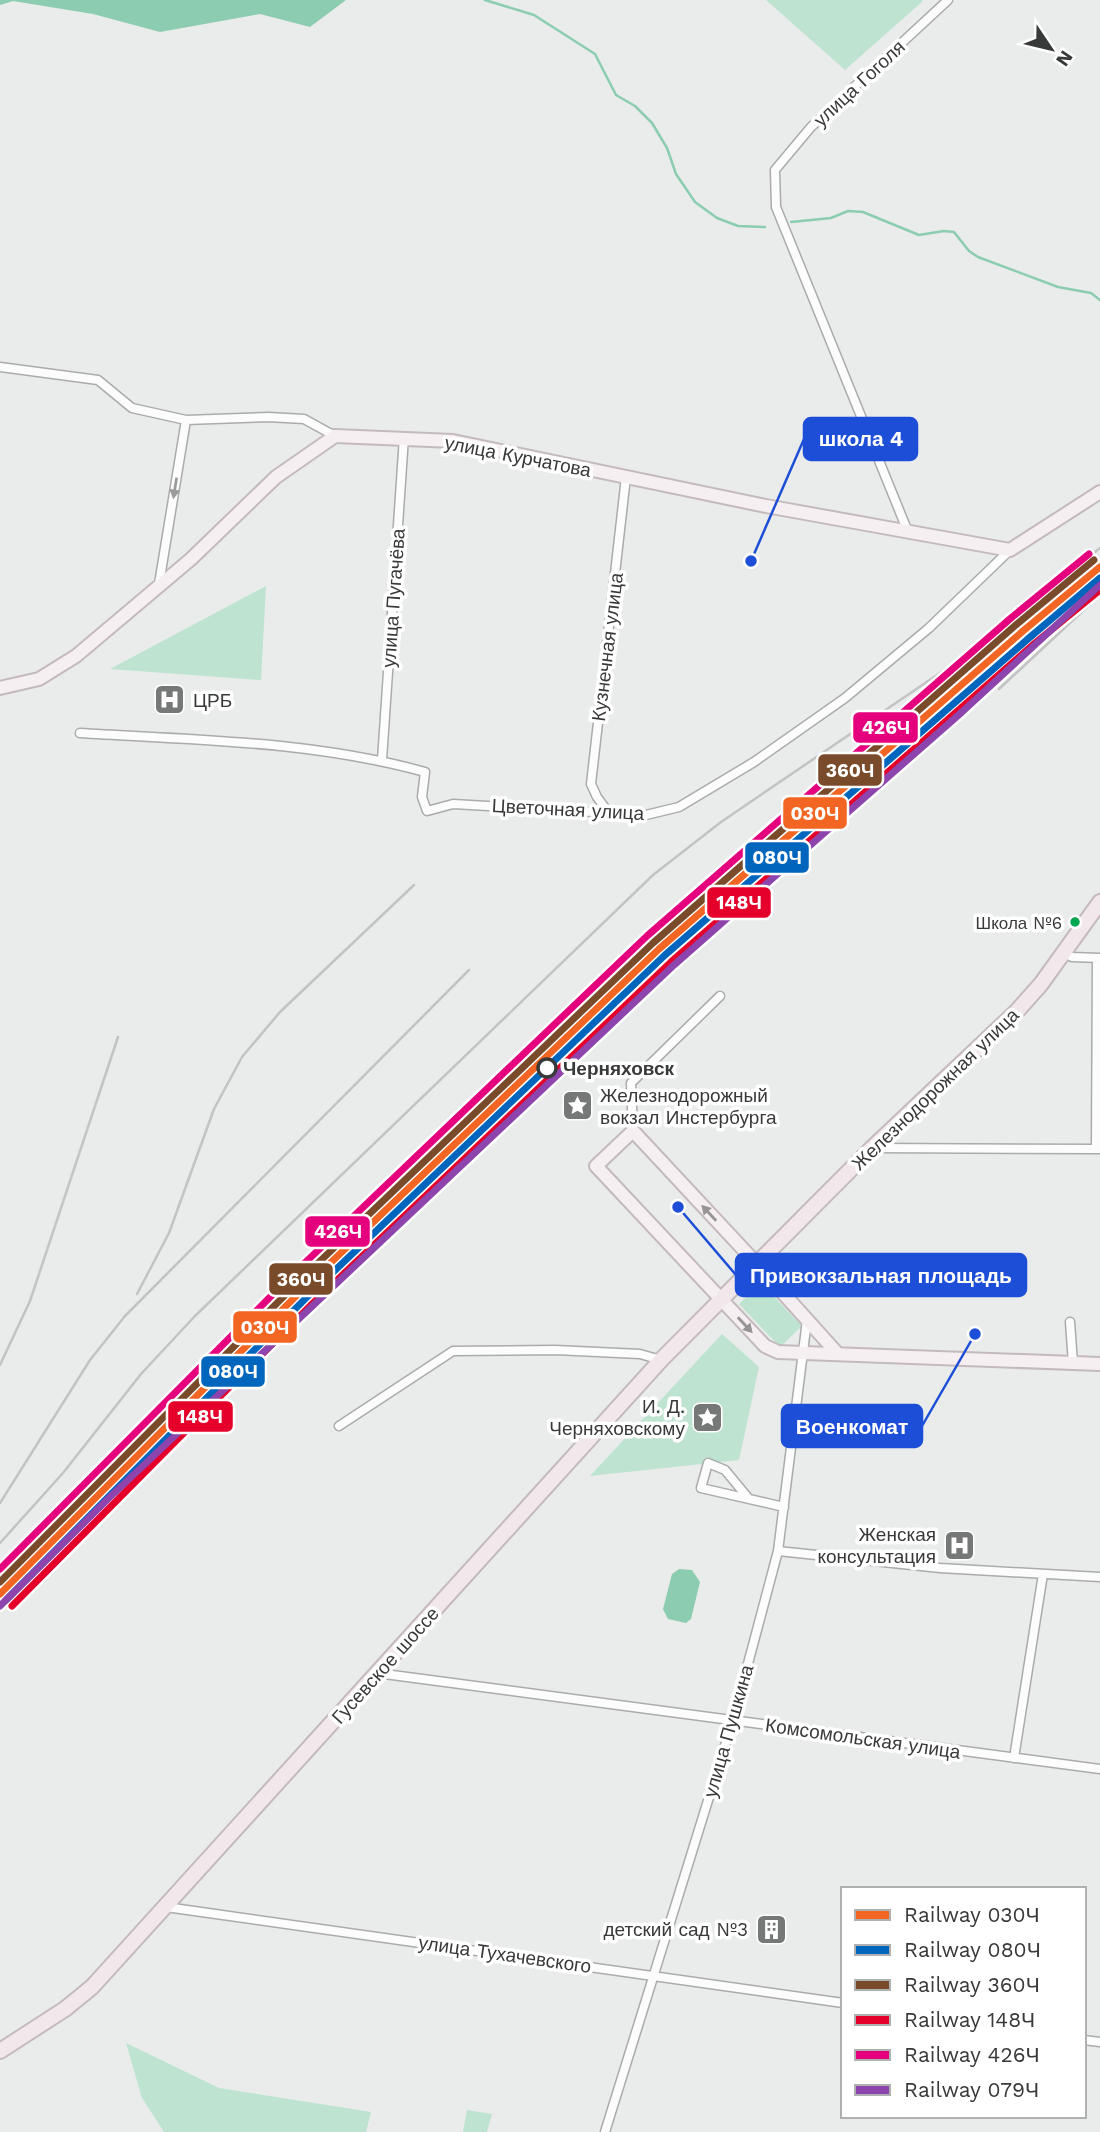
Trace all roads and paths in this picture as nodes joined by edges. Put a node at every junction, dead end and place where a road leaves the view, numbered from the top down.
1 (948, 0) edge
2 (0, 368) edge
3 (186, 420) junction
4 (335, 436) junction
5 (404, 437) junction
6 (626, 477) junction
7 (1100, 492) edge
8 (908, 532) junction
9 (1010, 550) junction
10 (159, 584) junction
11 (0, 688) edge
12 (79, 733) dead end
13 (382, 760) junction
14 (608, 812) junction
15 (1100, 902) edge
16 (1064, 953) junction
17 (1099, 958) edge
18 (720, 996) dead end
19 (632, 1131) junction
20 (872, 1148) junction
21 (1098, 1149) edge
22 (756, 1263) junction
23 (720, 1298) junction
24 (807, 1321) junction
25 (1070, 1322) dead end
26 (802, 1353) junction
27 (837, 1353) junction
28 (661, 1360) junction
29 (1073, 1363) junction
30 (1100, 1364) edge
31 (339, 1426) dead end
32 (749, 1499) junction
33 (783, 1507) junction
34 (778, 1551) junction
35 (1043, 1574) junction
36 (1100, 1577) edge
37 (377, 1673) junction
38 (733, 1720) junction
39 (1014, 1758) junction
40 (1100, 1769) edge
41 (166, 1906) junction
42 (653, 1974) junction
43 (841, 2003) edge
44 (0, 2051) edge
45 (605, 2132) edge

1 - 8 street, улица Гоголя
2 - 3 street
3 - 4 street
3 -> 10 street
4 - 5 main road, улица Курчатова
4 - 10 main road
5 - 6 main road, улица Курчатова
5 - 13 street, улица Пугачёва
6 - 8 main road, улица Курчатова
6 - 14 street, Кузнечная улица
7 - 9 main road
8 - 9 main road, улица Курчатова
9 - 14 street, Цветочная улица
10 - 11 main road
12 - 13 street, Цветочная улица
13 - 14 street, Цветочная улица
15 - 16 highway, Железнодорожная улица
16 - 17 street
16 - 20 highway, Железнодорожная улица
17 - 21 street
18 - 19 street
22 -> 19 main road
19 - 23 main road
20 - 21 street
20 - 22 highway, Железнодорожная улица
22 - 23 highway, Гусевское шоссе
22 - 24 main road
23 -> 26 main road
23 - 28 highway, Гусевское шоссе
24 - 26 street, улица Пушкина
24 - 27 main road
25 - 29 street
26 - 27 main road
26 - 33 street, улица Пушкина
27 - 29 main road
28 - 31 street
28 - 37 highway, Гусевское шоссе
29 - 30 main road
32 - 32 street
32 - 33 street
33 - 34 street, улица Пушкина
34 - 35 street
34 - 38 street, улица Пушкина
35 - 36 street
35 - 39 street
37 - 38 street, Комсомольская улица
37 - 41 highway, Гусевское шоссе
38 - 39 street, Комсомольская улица
38 - 42 street, улица Пушкина
39 - 40 street, Комсомольская улица
41 - 42 street, улица Тухачевского
41 - 44 highway, Гусевское шоссе
42 - 43 street, улица Тухачевского
42 - 45 street, улица Пушкина

